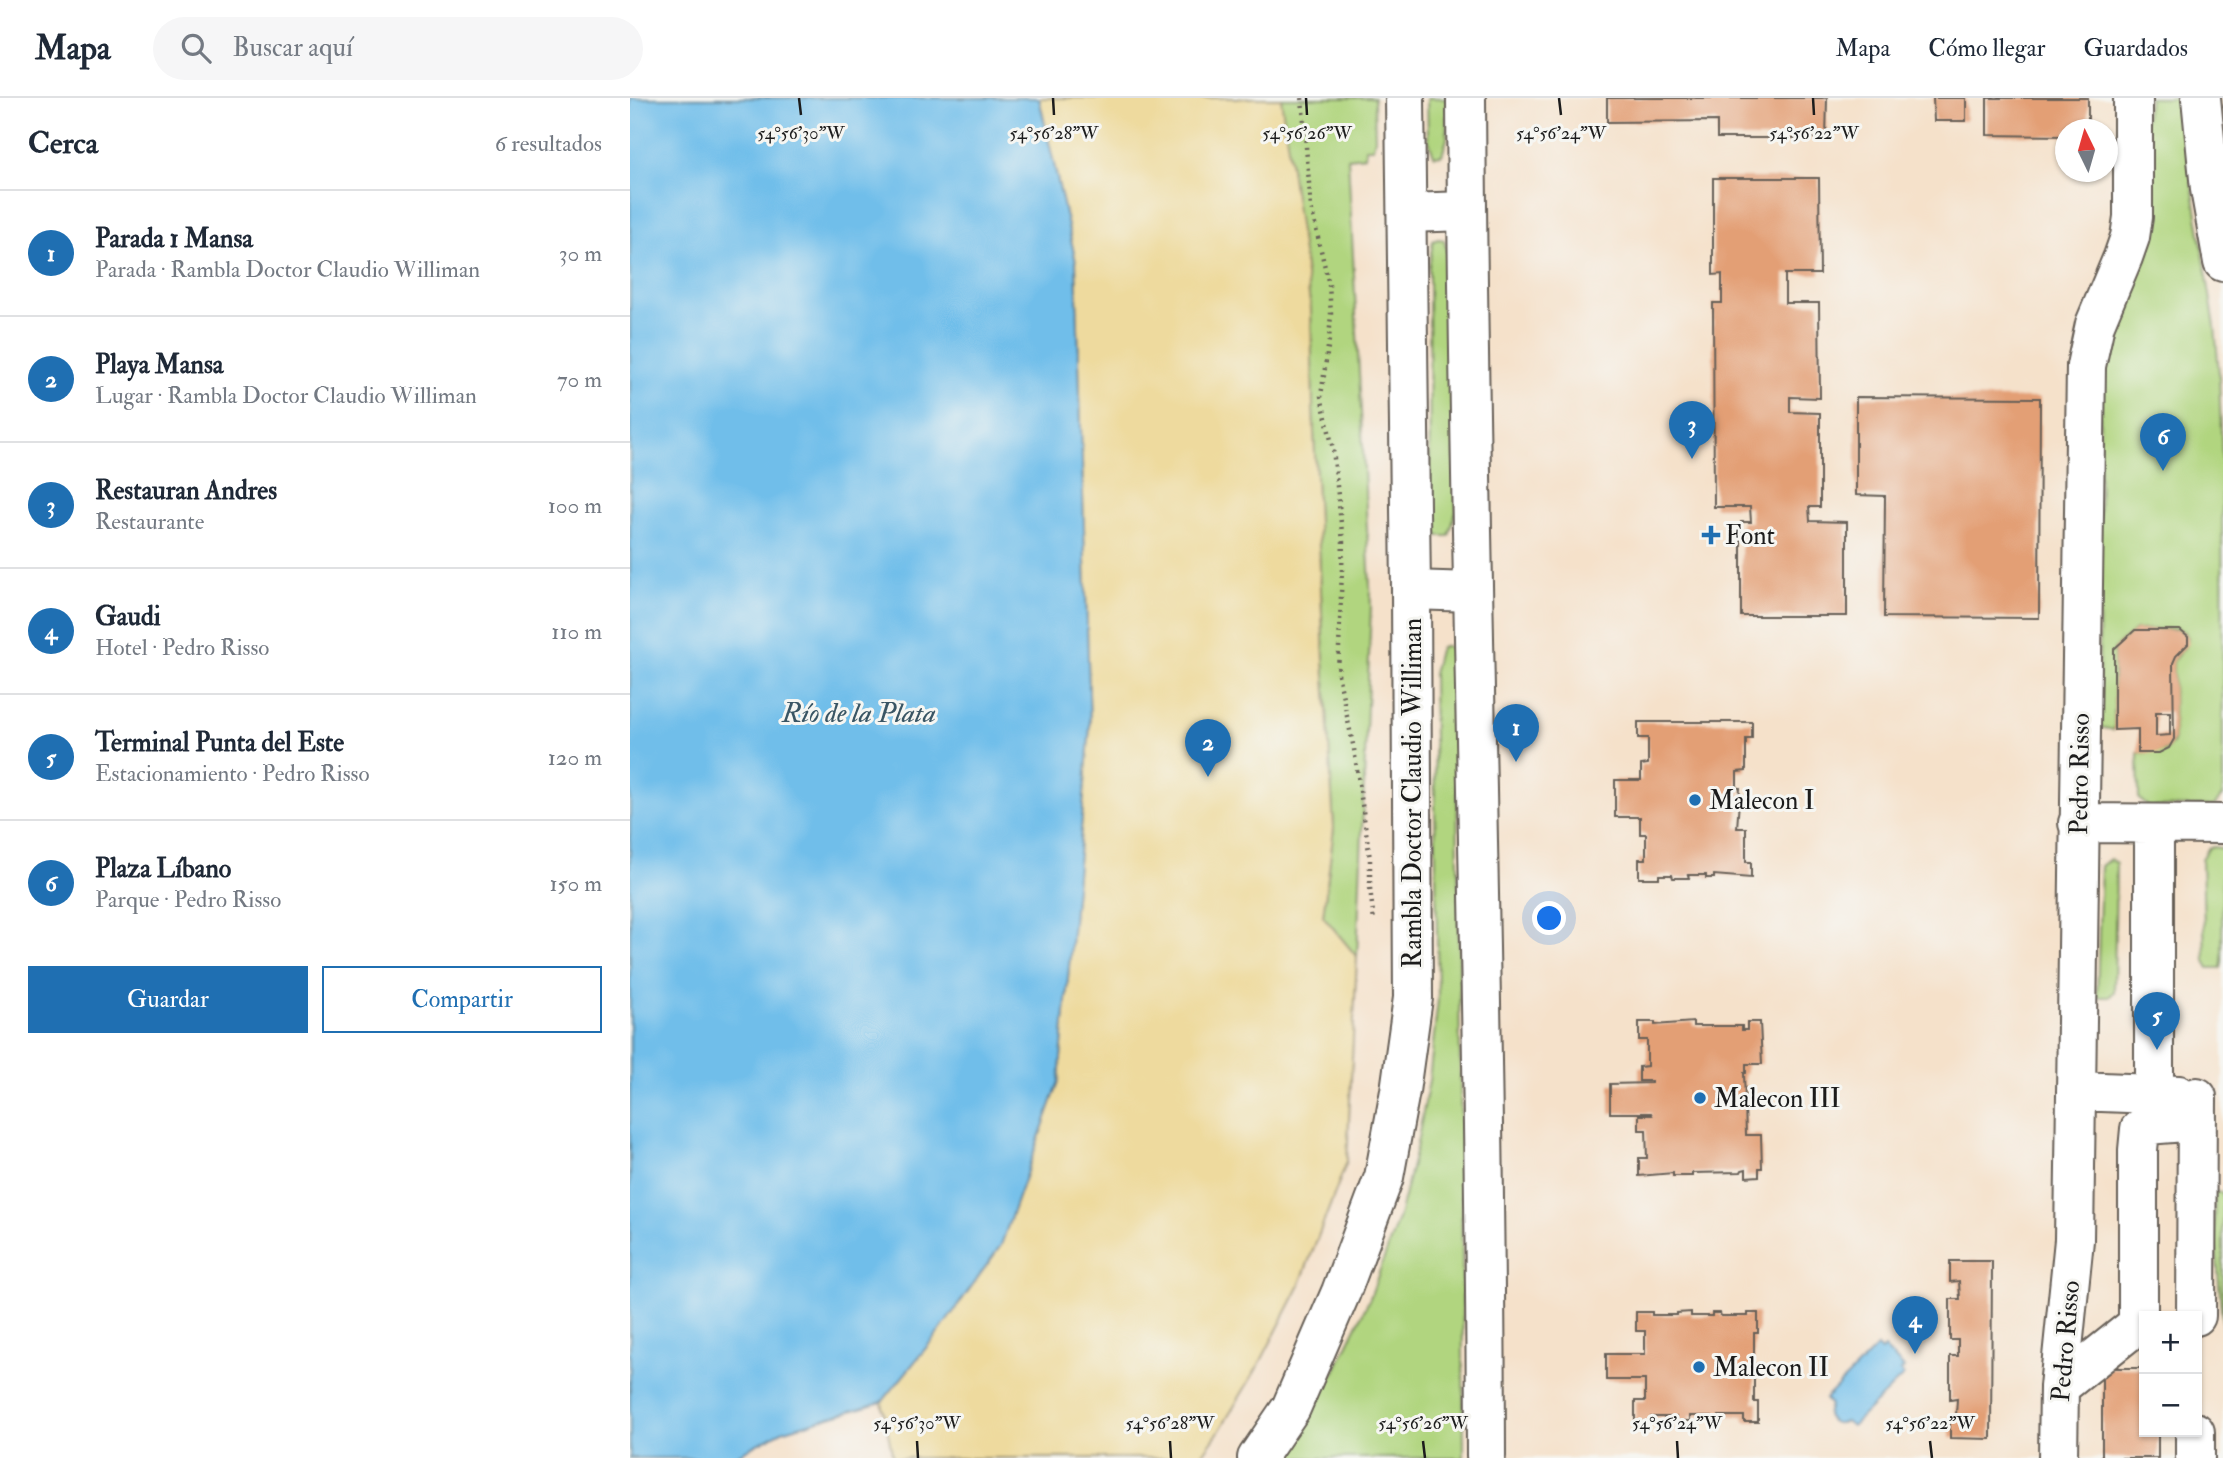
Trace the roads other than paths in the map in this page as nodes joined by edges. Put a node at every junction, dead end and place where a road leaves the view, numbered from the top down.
1 (1405, 98) edge
2 (1466, 98) edge
3 (2133, 98) edge
4 (2201, 98) edge
5 (1466, 211) junction
6 (1406, 213) junction
7 (2223, 262) edge
8 (1411, 590) junction
9 (1473, 592) junction
10 (2078, 823) junction
11 (2154, 824) junction
12 (2223, 824) edge
13 (2076, 1091) junction
14 (2154, 1095) junction
15 (2206, 1104) edge
16 (2196, 1311) edge
17 (2059, 1387) junction
18 (2195, 1437) edge
19 (1486, 1457) edge
20 (1257, 1458) edge
21 (2059, 1458) edge
22 (2195, 1458) edge

1 - 6 main road, Rambla Doctor Claudio Williman
2 - 5 main road
3 - 10 main road, Pedro Risso
4 - 7 main road
5 - 6 main road
5 - 9 main road
6 - 8 main road, Rambla Doctor Claudio Williman
8 - 9 main road
8 - 20 main road, Rambla Doctor Claudio Williman
9 - 19 main road
10 - 11 main road
10 - 13 main road, Pedro Risso
11 - 12 main road
11 - 14 main road
13 - 14 main road
13 - 17 main road, Pedro Risso
14 - 15 main road
15 - 16 main road
15 - 17 main road
17 - 21 main road, Pedro Risso
18 - 22 main road

